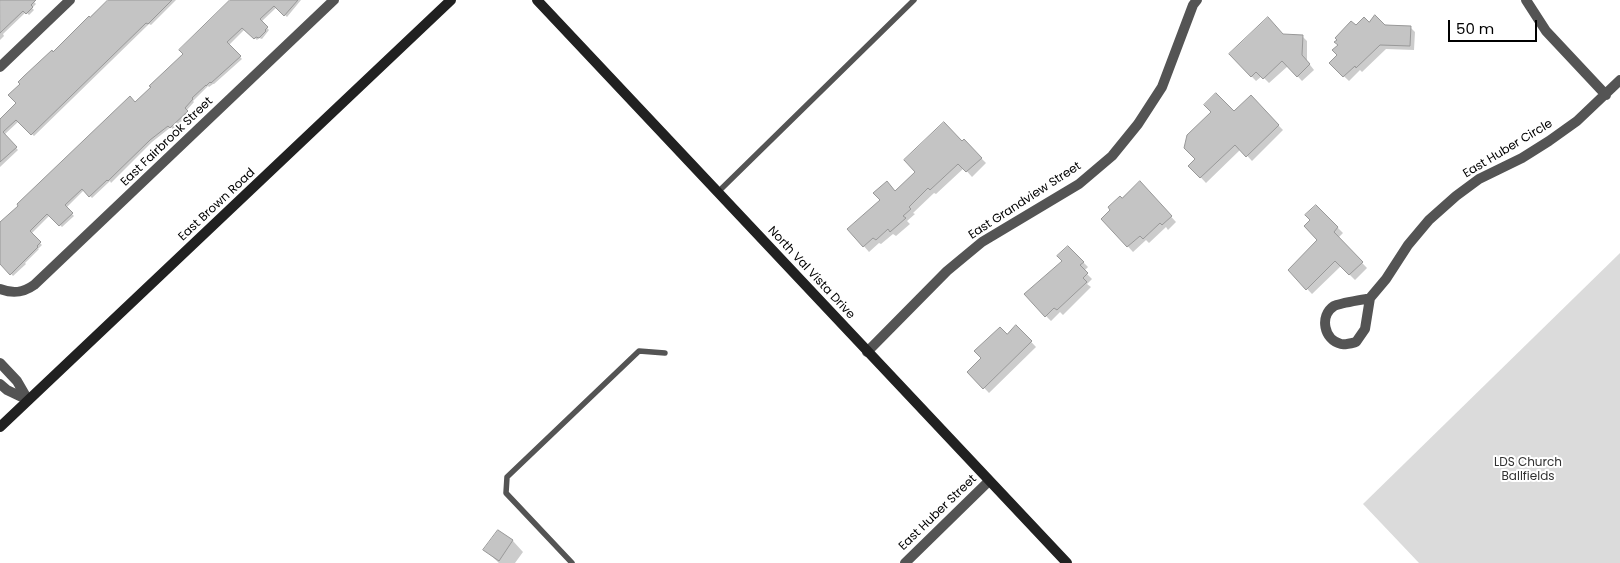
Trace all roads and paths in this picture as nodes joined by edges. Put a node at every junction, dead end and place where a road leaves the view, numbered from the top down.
1 (70, 0) edge
2 (334, 0) edge
3 (451, 0) edge
4 (537, 0) edge
5 (914, 0) edge
6 (1197, 0) edge
7 (1526, 0) edge
8 (0, 67) edge
9 (1620, 80) edge
10 (1606, 95) junction
11 (718, 192) junction
12 (0, 289) edge
13 (1370, 298) junction
14 (867, 352) junction
15 (665, 353) dead end
16 (0, 364) edge
17 (0, 384) edge
18 (28, 400) junction
19 (0, 427) edge
20 (989, 481) junction
21 (572, 563) edge
22 (905, 563) edge
23 (1067, 563) edge

1 - 8 street
2 - 12 street, East Fairbrook Street
3 - 18 main road, East Brown Road
4 - 11 main road, North Val Vista Drive
5 - 11 lane
6 - 14 street, East Grandview Street
7 - 10 street
9 - 10 street
10 - 13 street, East Huber Circle
11 - 14 main road, North Val Vista Drive
13 - 13 street
14 - 20 main road, North Val Vista Drive
15 - 21 lane
16 - 18 street
17 - 18 street
18 - 19 main road, East Brown Road
20 - 22 street, East Huber Street
20 - 23 main road, North Val Vista Drive

